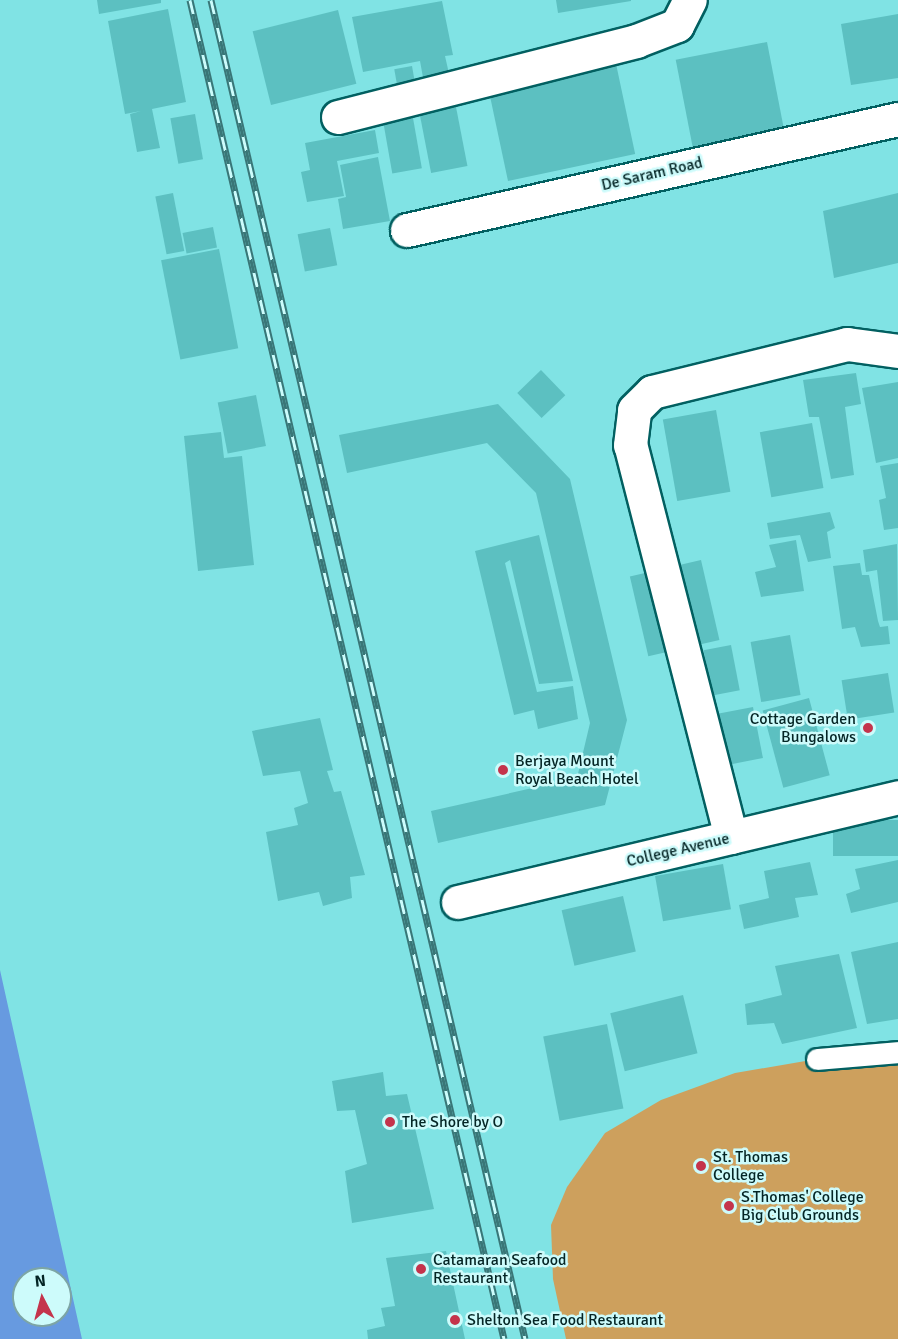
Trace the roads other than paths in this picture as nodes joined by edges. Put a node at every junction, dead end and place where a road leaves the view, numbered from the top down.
1 (690, 0) edge
2 (338, 117) dead end
3 (898, 119) edge
4 (407, 230) dead end
5 (898, 351) edge
6 (898, 797) edge
7 (731, 837) junction
8 (458, 902) dead end
9 (898, 1052) edge
10 (817, 1059) dead end

1 - 2 street
3 - 4 street, De Saram Road
5 - 7 street
6 - 7 street, College Avenue
7 - 8 street, College Avenue
9 - 10 lane

